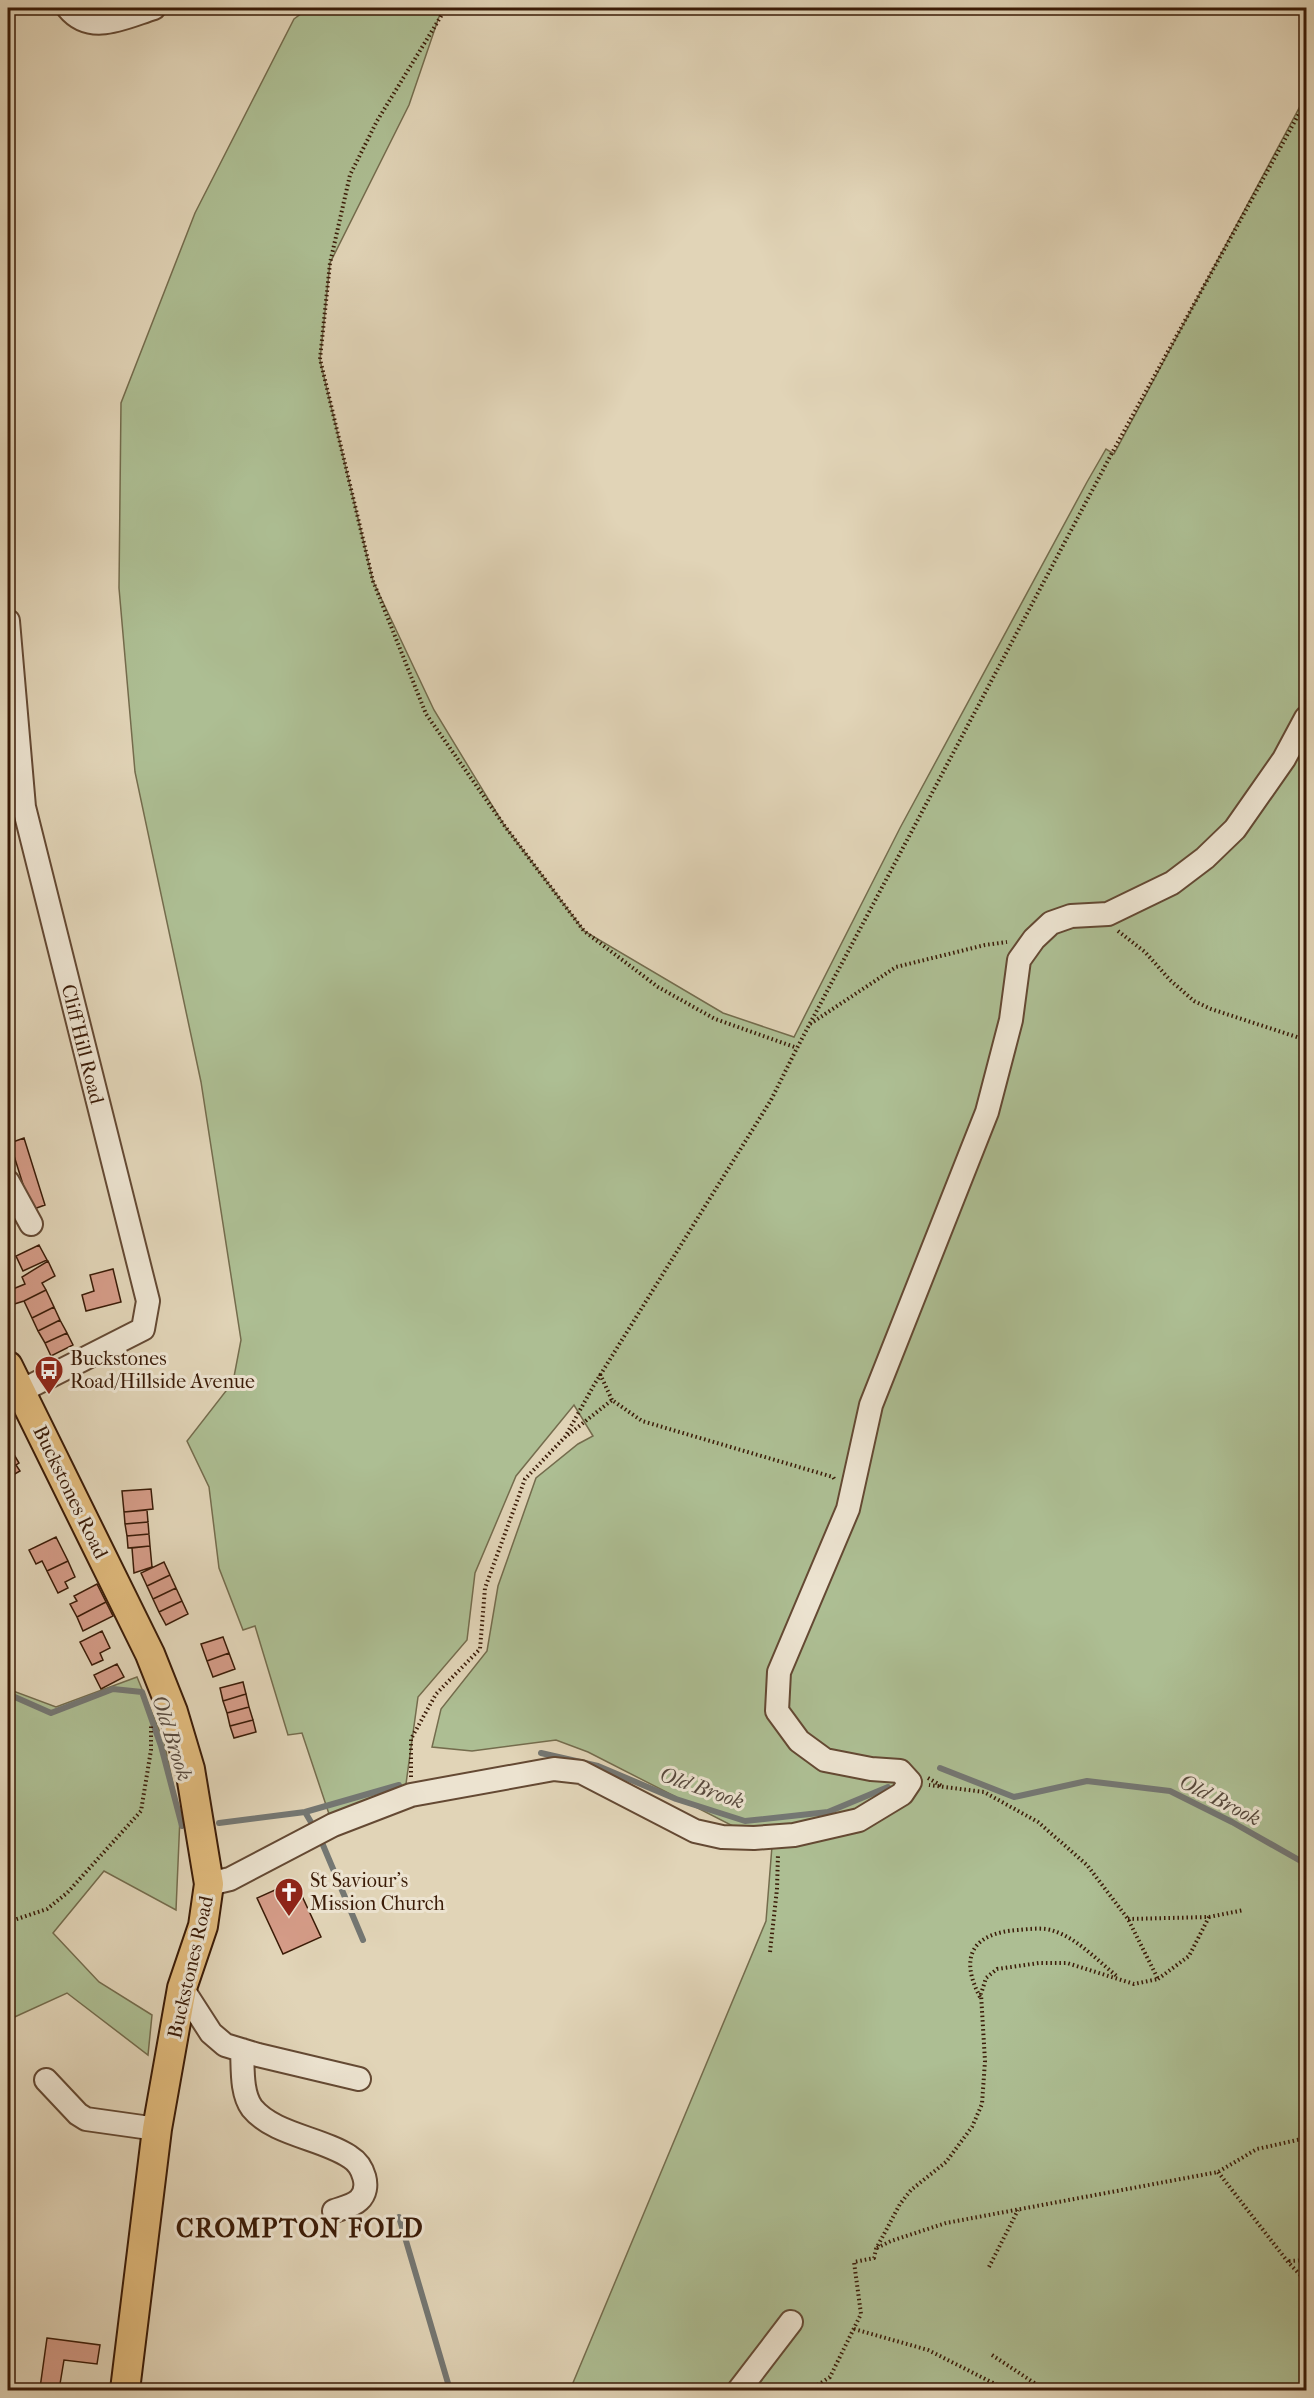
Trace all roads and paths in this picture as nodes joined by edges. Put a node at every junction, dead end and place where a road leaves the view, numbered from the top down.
1 (68, 8) edge
2 (154, 8) edge
3 (446, 8) edge
4 (1306, 101) edge
5 (8, 621) edge
6 (1306, 718) edge
7 (1104, 915) junction
8 (1034, 939) junction
9 (809, 1024) junction
10 (1306, 1040) edge
11 (796, 1048) junction
12 (8, 1182) edge
13 (31, 1224) dead end
14 (8, 1366) edge
15 (600, 1374) junction
16 (21, 1391) junction
17 (612, 1400) junction
18 (565, 1437) junction
19 (848, 1509) junction
20 (165, 1692) junction
21 (910, 1782) junction
22 (411, 1796) junction
23 (778, 1853) dead end
24 (209, 1884) junction
25 (1244, 1910) dead end
26 (1209, 1917) junction
27 (1128, 1919) junction
28 (8, 1922) edge
29 (770, 1952) dead end
30 (1121, 1979) junction
31 (1158, 1979) junction
32 (182, 1988) junction
33 (981, 1998) junction
34 (242, 2050) junction
35 (359, 2079) dead end
36 (46, 2080) dead end
37 (157, 2129) junction
38 (1306, 2139) edge
39 (1218, 2172) junction
40 (1018, 2210) junction
41 (334, 2211) dead end
42 (876, 2248) junction
43 (1306, 2260) edge
44 (1288, 2262) junction
45 (989, 2267) dead end
46 (1306, 2281) edge
47 (791, 2322) dead end
48 (854, 2329) junction
49 (992, 2355) dead end
50 (125, 2391) edge
51 (739, 2391) edge
52 (810, 2391) edge
53 (1007, 2391) edge
54 (1045, 2391) edge

1 - 2 street
3 - 11 path
4 - 9 path
5 - 16 street, Cliff Hill Road
6 - 7 street
7 - 8 street
7 - 10 path
8 - 9 path
8 - 19 street
9 - 11 path
11 - 15 path
12 - 13 street
14 - 16 main road, Buckstones Road
15 - 17 path
15 - 18 path
16 - 20 main road, Buckstones Road
17 - 18 path
17 - 19 path
18 - 22 path
19 - 21 street
20 - 24 main road, Buckstones Road
20 - 28 path
21 - 22 street
21 - 27 path
22 - 24 street
23 - 29 path
24 - 32 main road, Buckstones Road
25 - 26 path
26 - 27 path
26 - 31 path
27 - 31 path
30 - 31 path
30 - 33 path
30 - 33 path
32 - 34 street
32 - 37 main road, Buckstones Road
33 - 42 path
34 - 35 street
34 - 41 street
36 - 37 street
37 - 50 main road, Buckstones Road
38 - 39 path
39 - 40 path
39 - 44 path
40 - 42 path
40 - 45 path
42 - 48 path
43 - 44 path
44 - 46 path
47 - 51 street
48 - 52 path
48 - 53 path
49 - 54 path

